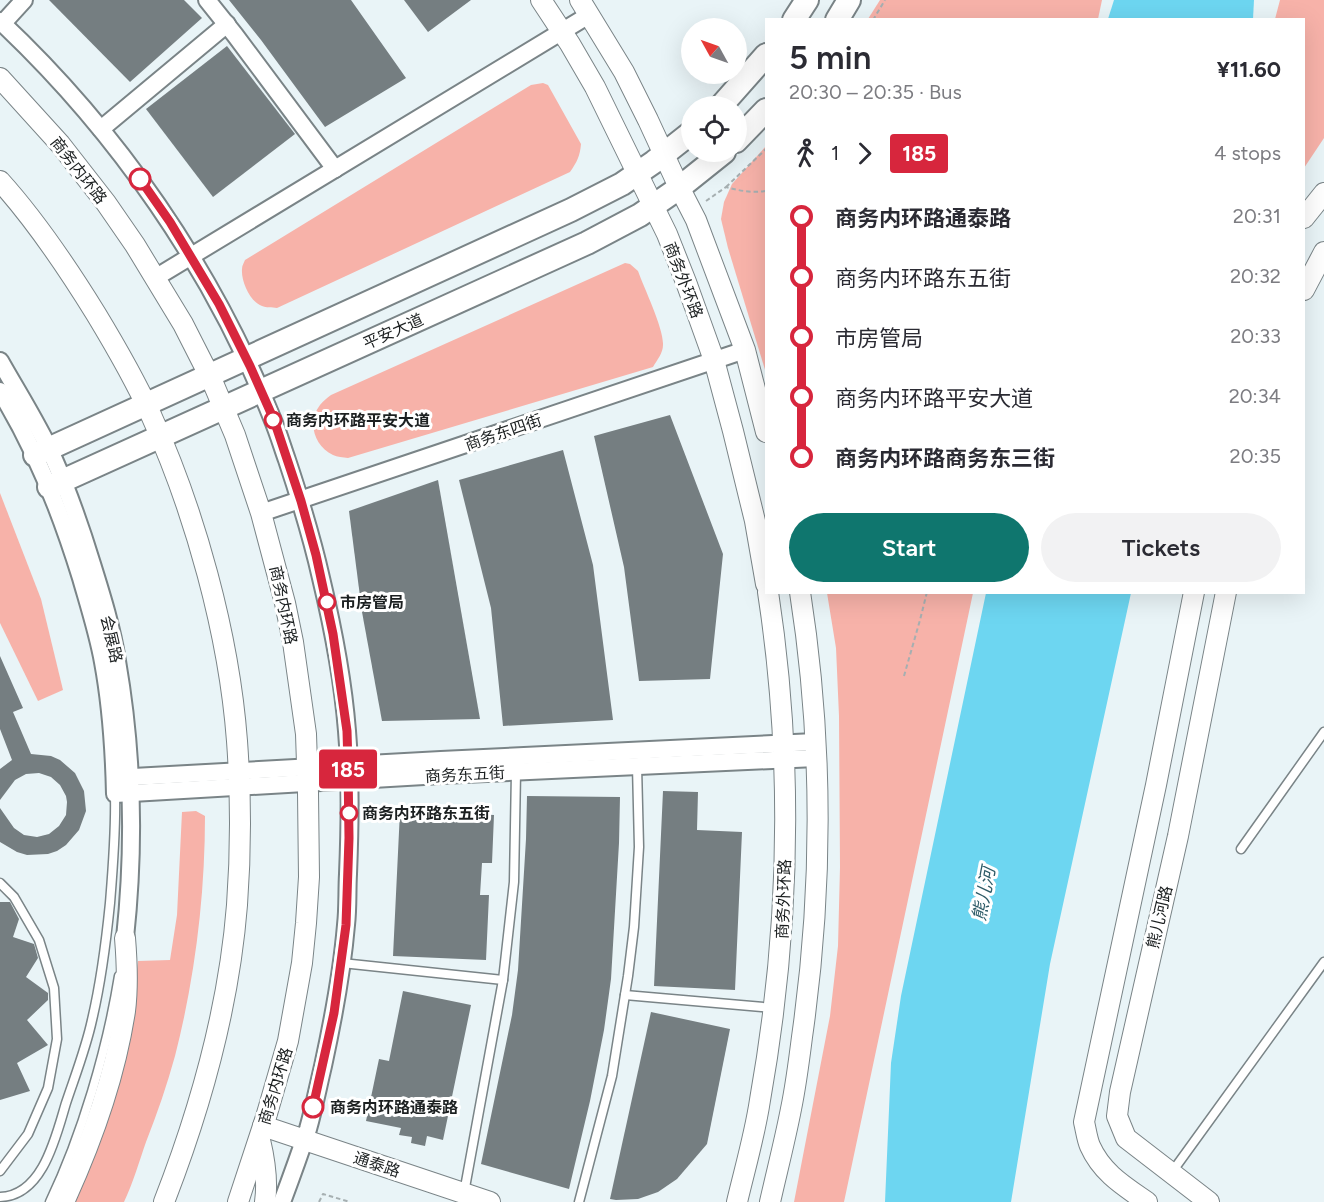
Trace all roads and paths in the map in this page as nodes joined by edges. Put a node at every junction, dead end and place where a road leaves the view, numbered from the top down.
1 (24, 0) edge
2 (207, 0) edge
3 (541, 0) edge
4 (807, 0) edge
5 (849, 0) edge
6 (885, 0) edge
7 (584, 7) edge
8 (795, 18) edge
9 (838, 18) edge
10 (874, 18) edge
11 (1, 22) edge
12 (227, 24) junction
13 (562, 31) junction
14 (765, 56) edge
15 (0, 78) edge
16 (730, 96) edge
17 (765, 111) edge
18 (101, 129) junction
19 (747, 130) edge
20 (681, 141) edge
21 (765, 150) edge
22 (664, 155) junction
23 (712, 162) edge
24 (335, 169) junction
25 (637, 174) junction
26 (0, 181) edge
27 (726, 187) junction
28 (679, 188) junction
29 (765, 191) edge
30 (1324, 193) edge
31 (652, 206) junction
32 (691, 211) junction
33 (1305, 217) edge
34 (1324, 252) edge
35 (191, 257) junction
36 (155, 278) junction
37 (1305, 288) edge
38 (744, 350) junction
39 (247, 359) junction
40 (714, 360) junction
41 (0, 361) edge
42 (209, 376) junction
43 (0, 391) edge
44 (261, 391) junction
45 (146, 405) junction
46 (223, 408) junction
47 (765, 428) edge
48 (160, 436) junction
49 (42, 452) junction
50 (56, 484) junction
51 (301, 501) junction
52 (261, 513) junction
53 (765, 578) edge
54 (768, 594) edge
55 (800, 594) edge
56 (926, 594) edge
57 (1194, 594) edge
58 (1226, 594) edge
59 (904, 676) dead end
60 (1324, 732) edge
61 (816, 750) junction
62 (784, 751) junction
63 (637, 766) junction
64 (516, 772) junction
65 (349, 773) junction
66 (307, 775) junction
67 (238, 779) junction
68 (123, 785) junction
69 (1240, 849) dead end
70 (0, 883) edge
71 (124, 938) junction
72 (1324, 962) edge
73 (342, 963) junction
74 (503, 980) junction
75 (625, 995) junction
76 (774, 1008) junction
77 (261, 1132) junction
78 (302, 1146) junction
79 (0, 1171) edge
80 (1172, 1172) junction
81 (1125, 1193) edge
82 (0, 1197) edge
83 (458, 1198) edge
84 (50, 1202) edge
85 (64, 1202) edge
86 (164, 1202) edge
87 (238, 1202) edge
88 (265, 1202) edge
89 (282, 1202) edge
90 (319, 1202) edge
91 (350, 1202) edge
92 (490, 1202) edge
93 (579, 1202) edge
94 (737, 1202) edge
95 (770, 1202) edge
96 (1147, 1202) edge
97 (1209, 1202) edge

1 - 11 street
2 - 12 street
3 - 13 street, 商务外环路
4 - 8 main road
5 - 9 main road
6 - 10 path
7 - 13 street
7 - 22 street, 商务外环路
11 - 18 street
12 - 18 street
12 - 24 street
13 - 24 street
13 - 25 street, 商务外环路
14 - 16 main road
15 - 36 street, 商务内环路
17 - 19 main road
18 - 35 street
20 - 22 main road
21 - 27 path
22 - 25 main road
22 - 28 street, 商务外环路
23 - 28 main road, 平安大道
24 - 35 street
25 - 31 street, 商务外环路
25 - 39 main road
26 - 45 street
27 - 29 path
27 - 32 path
28 - 31 main road, 平安大道
28 - 32 street, 商务外环路
30 - 33 street
31 - 40 street, 商务外环路
31 - 44 main road, 平安大道
32 - 38 street, 商务外环路
34 - 37 street
35 - 36 street
35 - 39 street
36 - 42 street, 商务内环路
38 - 40 street, 商务东四街
38 - 47 street, 商务外环路
39 - 42 main road
39 - 44 street
40 - 51 street, 商务东四街
40 - 53 street, 商务外环路
41 - 49 street, 会展路
42 - 45 main road
42 - 46 street, 商务内环路
43 - 49 street, 会展路
44 - 46 main road, 平安大道
44 - 51 street
45 - 48 street
45 - 49 main road
46 - 48 main road, 平安大道
46 - 52 street, 商务内环路
48 - 50 main road, 平安大道
48 - 67 street
49 - 50 street, 会展路
50 - 68 street, 会展路
51 - 52 street, 商务东四街
51 - 65 street
52 - 66 street, 商务内环路
54 - 62 street, 商务外环路
55 - 61 street, 商务外环路
56 - 59 path
57 - 81 street, 熊儿河路
58 - 80 street, 熊儿河路
60 - 69 lane
61 - 62 street, 商务东五街
61 - 95 street, 商务外环路
62 - 63 street, 商务东五街
62 - 65 street, 商务东五街
62 - 76 street, 商务外环路
63 - 64 street, 商务东五街
63 - 75 lane
64 - 65 street, 商务东五街
64 - 74 lane
65 - 66 street, 商务东五街
65 - 73 street
66 - 67 street, 商务东五街
66 - 77 street, 商务内环路
67 - 68 street, 商务东五街
67 - 86 street
68 - 71 street, 会展路
68 - 82 lane
70 - 79 lane
71 - 84 lane
71 - 85 street
72 - 80 lane
73 - 74 lane
73 - 78 street
74 - 83 lane
75 - 76 lane
75 - 93 lane
76 - 94 street, 商务外环路
77 - 78 street, 通泰路
77 - 87 street, 商务内环路
77 - 88 street
78 - 83 street, 通泰路
78 - 89 street
80 - 97 street, 熊儿河路
81 - 96 street, 熊儿河路
83 - 92 street, 通泰路
90 - 91 path

